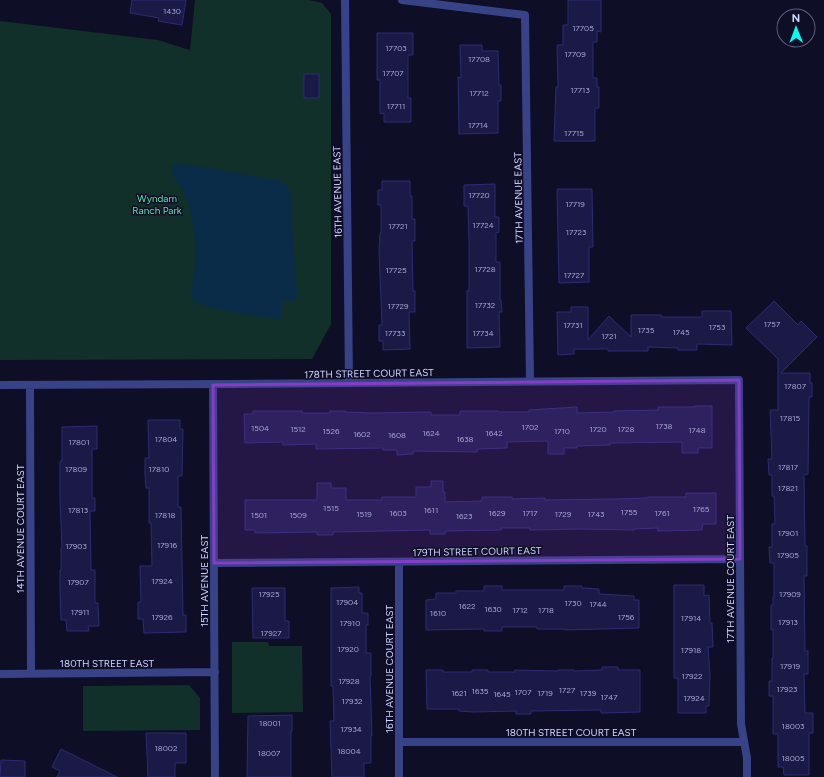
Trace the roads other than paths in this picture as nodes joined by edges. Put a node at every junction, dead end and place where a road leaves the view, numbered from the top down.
1 (345, 0) edge
2 (402, 0) edge
3 (739, 380) joint
4 (530, 381) junction
5 (349, 383) junction
6 (213, 384) junction
7 (0, 385) edge
8 (30, 385) junction
9 (740, 559) junction
10 (398, 562) junction
11 (214, 563) junction
12 (215, 672) junction
13 (31, 673) junction
14 (0, 674) edge
15 (399, 742) junction
16 (744, 742) junction
17 (215, 777) edge
18 (399, 777) edge
19 (747, 777) edge

1 - 5 street, 16TH AVENUE EAST
2 - 4 street, 17TH AVENUE EAST
3 - 4 street, 178TH STREET COURT EAST
3 - 9 street, 17TH AVENUE COURT EAST
4 - 5 street, 178TH STREET COURT EAST
5 - 6 street, 178TH STREET COURT EAST
6 - 8 street, 178TH STREET COURT EAST
6 - 11 street, 15TH AVENUE EAST
7 - 8 street, 178TH STREET COURT EAST
8 - 13 street, 14TH AVENUE COURT EAST
9 - 10 street, 179TH STREET COURT EAST
9 - 16 street, 17TH AVENUE COURT EAST
10 - 11 street, 179TH STREET COURT EAST
10 - 15 street, 16TH AVENUE COURT EAST
11 - 12 street, 15TH AVENUE EAST
12 - 13 street, 180TH STREET EAST
12 - 17 street, 15TH AVENUE EAST
13 - 14 street, 180TH STREET EAST
15 - 16 street, 180TH STREET COURT EAST
15 - 18 street, 16TH AVENUE COURT EAST
16 - 19 street, 17TH AVENUE COURT EAST

